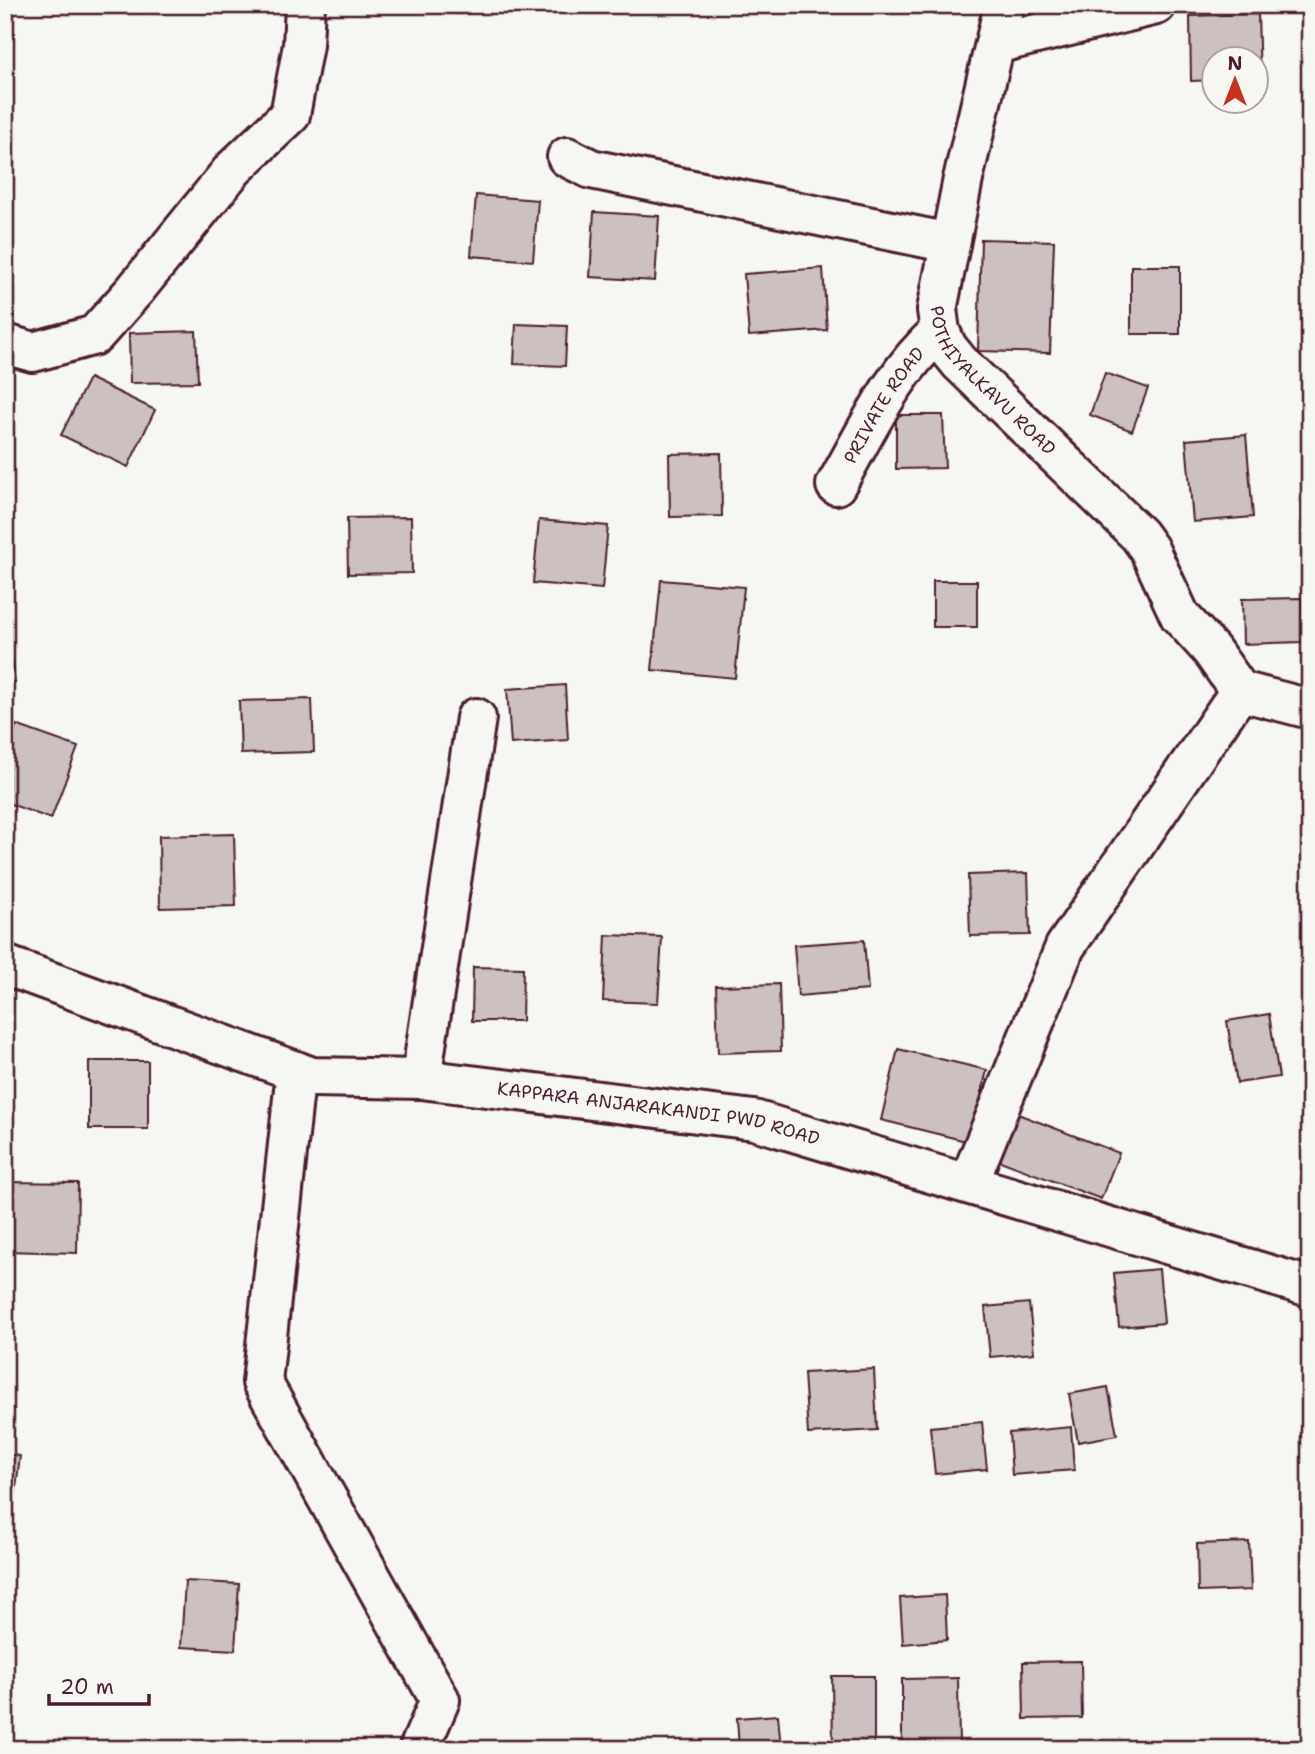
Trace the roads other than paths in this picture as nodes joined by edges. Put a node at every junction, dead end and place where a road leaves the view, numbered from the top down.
1 (305, 5) edge
2 (1004, 5) edge
3 (1156, 5) edge
4 (995, 44) junction
5 (567, 157) dead end
6 (950, 243) junction
7 (940, 331) junction
8 (5, 344) edge
9 (836, 485) dead end
10 (1240, 691) junction
11 (1310, 709) edge
12 (476, 718) dead end
13 (5, 965) edge
14 (296, 1071) junction
15 (421, 1079) junction
16 (969, 1182) junction
17 (1310, 1287) edge
18 (419, 1749) edge

1 - 8 street
2 - 4 street, POTHIYALKAVU ROAD
3 - 4 street
4 - 6 street, POTHIYALKAVU ROAD
5 - 6 street
6 - 7 street, POTHIYALKAVU ROAD
7 - 9 street, PRIVATE ROAD
7 - 10 street, POTHIYALKAVU ROAD
10 - 11 street
10 - 16 street
12 - 15 street
13 - 14 street, KAPPARA ANJARAKANDI PWD ROAD
14 - 15 street, KAPPARA ANJARAKANDI PWD ROAD
14 - 18 street
15 - 16 street, KAPPARA ANJARAKANDI PWD ROAD
16 - 17 street, KAPPARA ANJARAKANDI PWD ROAD

